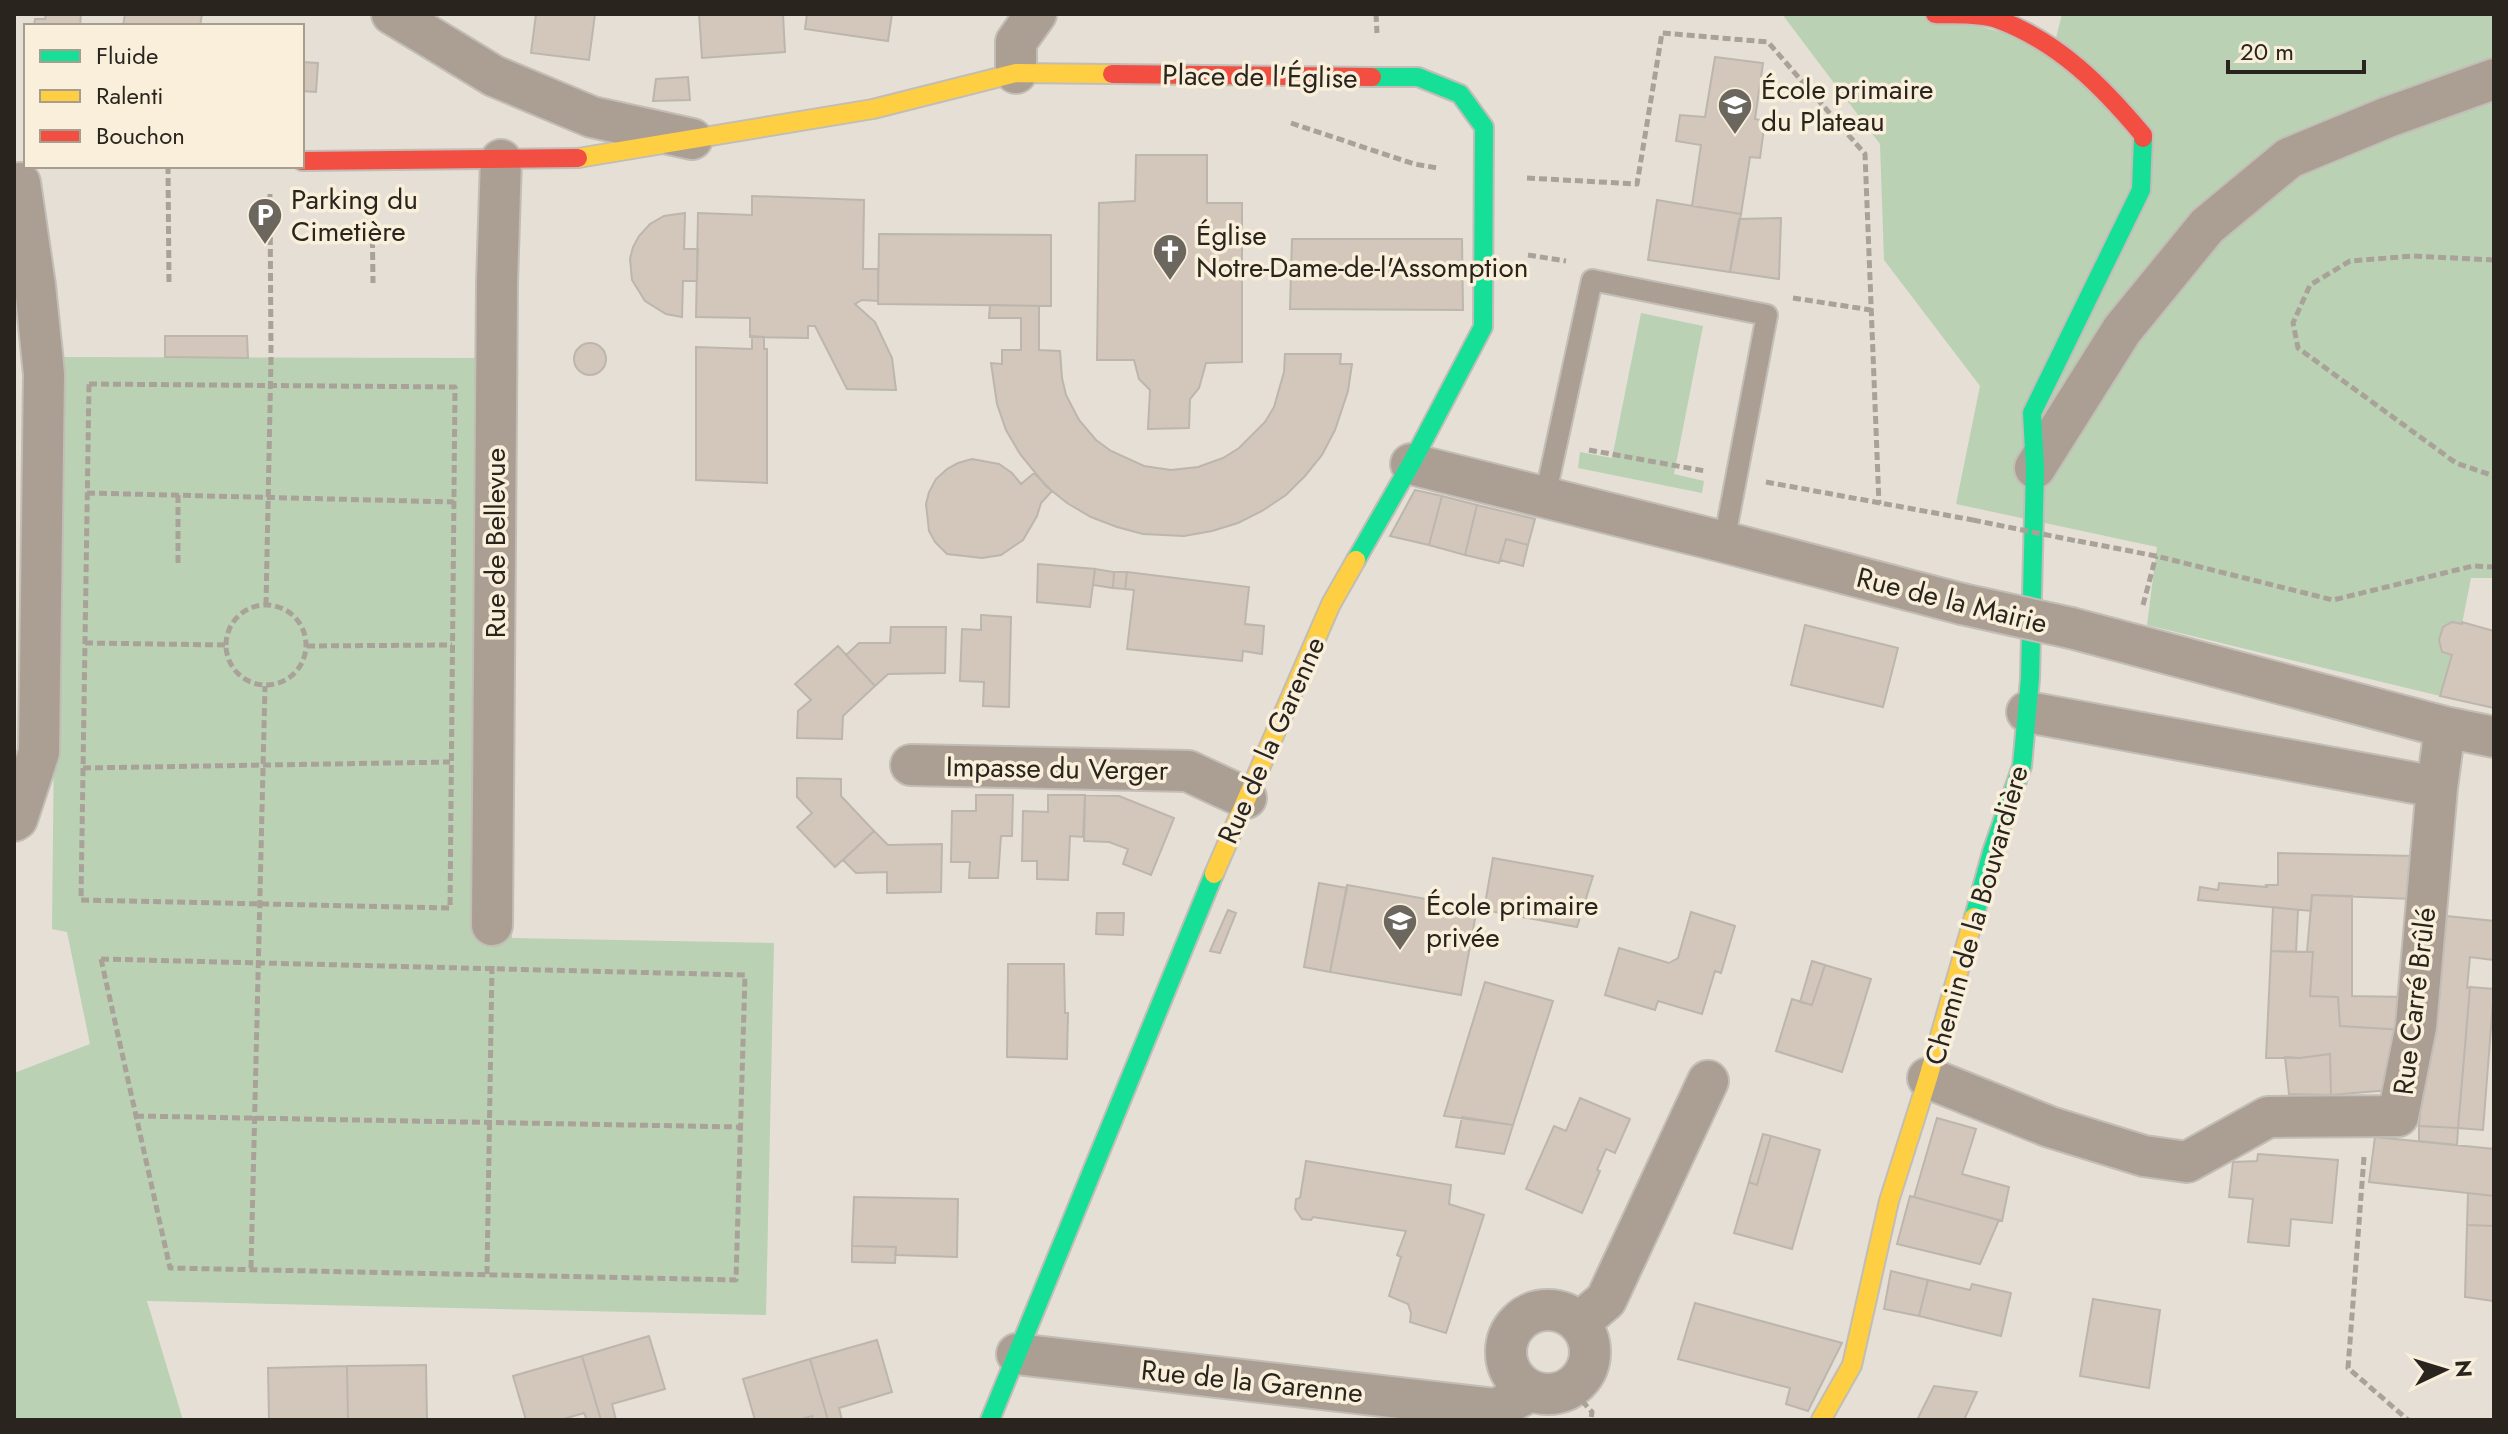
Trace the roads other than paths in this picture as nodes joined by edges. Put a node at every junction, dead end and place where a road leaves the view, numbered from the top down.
1 (392, 14) edge
2 (1036, 14) edge
3 (1935, 14) edge
4 (1016, 73) junction
5 (2494, 79) edge
6 (1484, 127) joint
7 (694, 139) junction
8 (501, 160) junction
9 (304, 161) edge
10 (29, 177) edge
11 (1411, 464) junction
12 (2035, 468) junction
13 (1545, 497) junction
14 (1724, 542) junction
15 (2027, 712) junction
16 (2445, 727) junction
17 (2494, 737) edge
18 (911, 765) dead end
19 (2437, 787) junction
20 (1246, 798) junction
21 (14, 821) edge
22 (492, 925) road end
23 (1928, 1078) junction
24 (1708, 1081) dead end
25 (1579, 1323) junction
26 (1017, 1354) junction
27 (1531, 1391) junction
28 (1581, 1404) edge
29 (990, 1420) edge
30 (1821, 1420) edge

1 - 7 street
2 - 4 street
3 - 12 street, Chemin de la Bouvardière
4 - 6 street, Place de l'Église
4 - 7 street
5 - 12 street
6 - 11 street, Rue de la Garenne
7 - 8 street
8 - 9 street
8 - 22 street, Rue de Bellevue
10 - 21 street
11 - 13 street, Rue de la Mairie
11 - 20 street, Rue de la Garenne
12 - 15 street, Chemin de la Bouvardière
13 - 14 street, Rue de la Mairie
13 - 14 lane
14 - 16 street, Rue de la Mairie, bridge
15 - 19 street
15 - 23 street, Chemin de la Bouvardière
16 - 17 street, Rue de la Mairie
16 - 19 street, Rue Carré Brûlé
18 - 20 street, Impasse du Verger
19 - 23 street, Rue Carré Brûlé
20 - 26 street, Rue de la Garenne
23 - 30 street, Chemin de la Bouvardière
24 - 25 street
25 - 27 street
25 - 28 street
26 - 27 street, Rue de la Garenne
26 - 29 street, Rue de la Garenne
27 - 28 street

